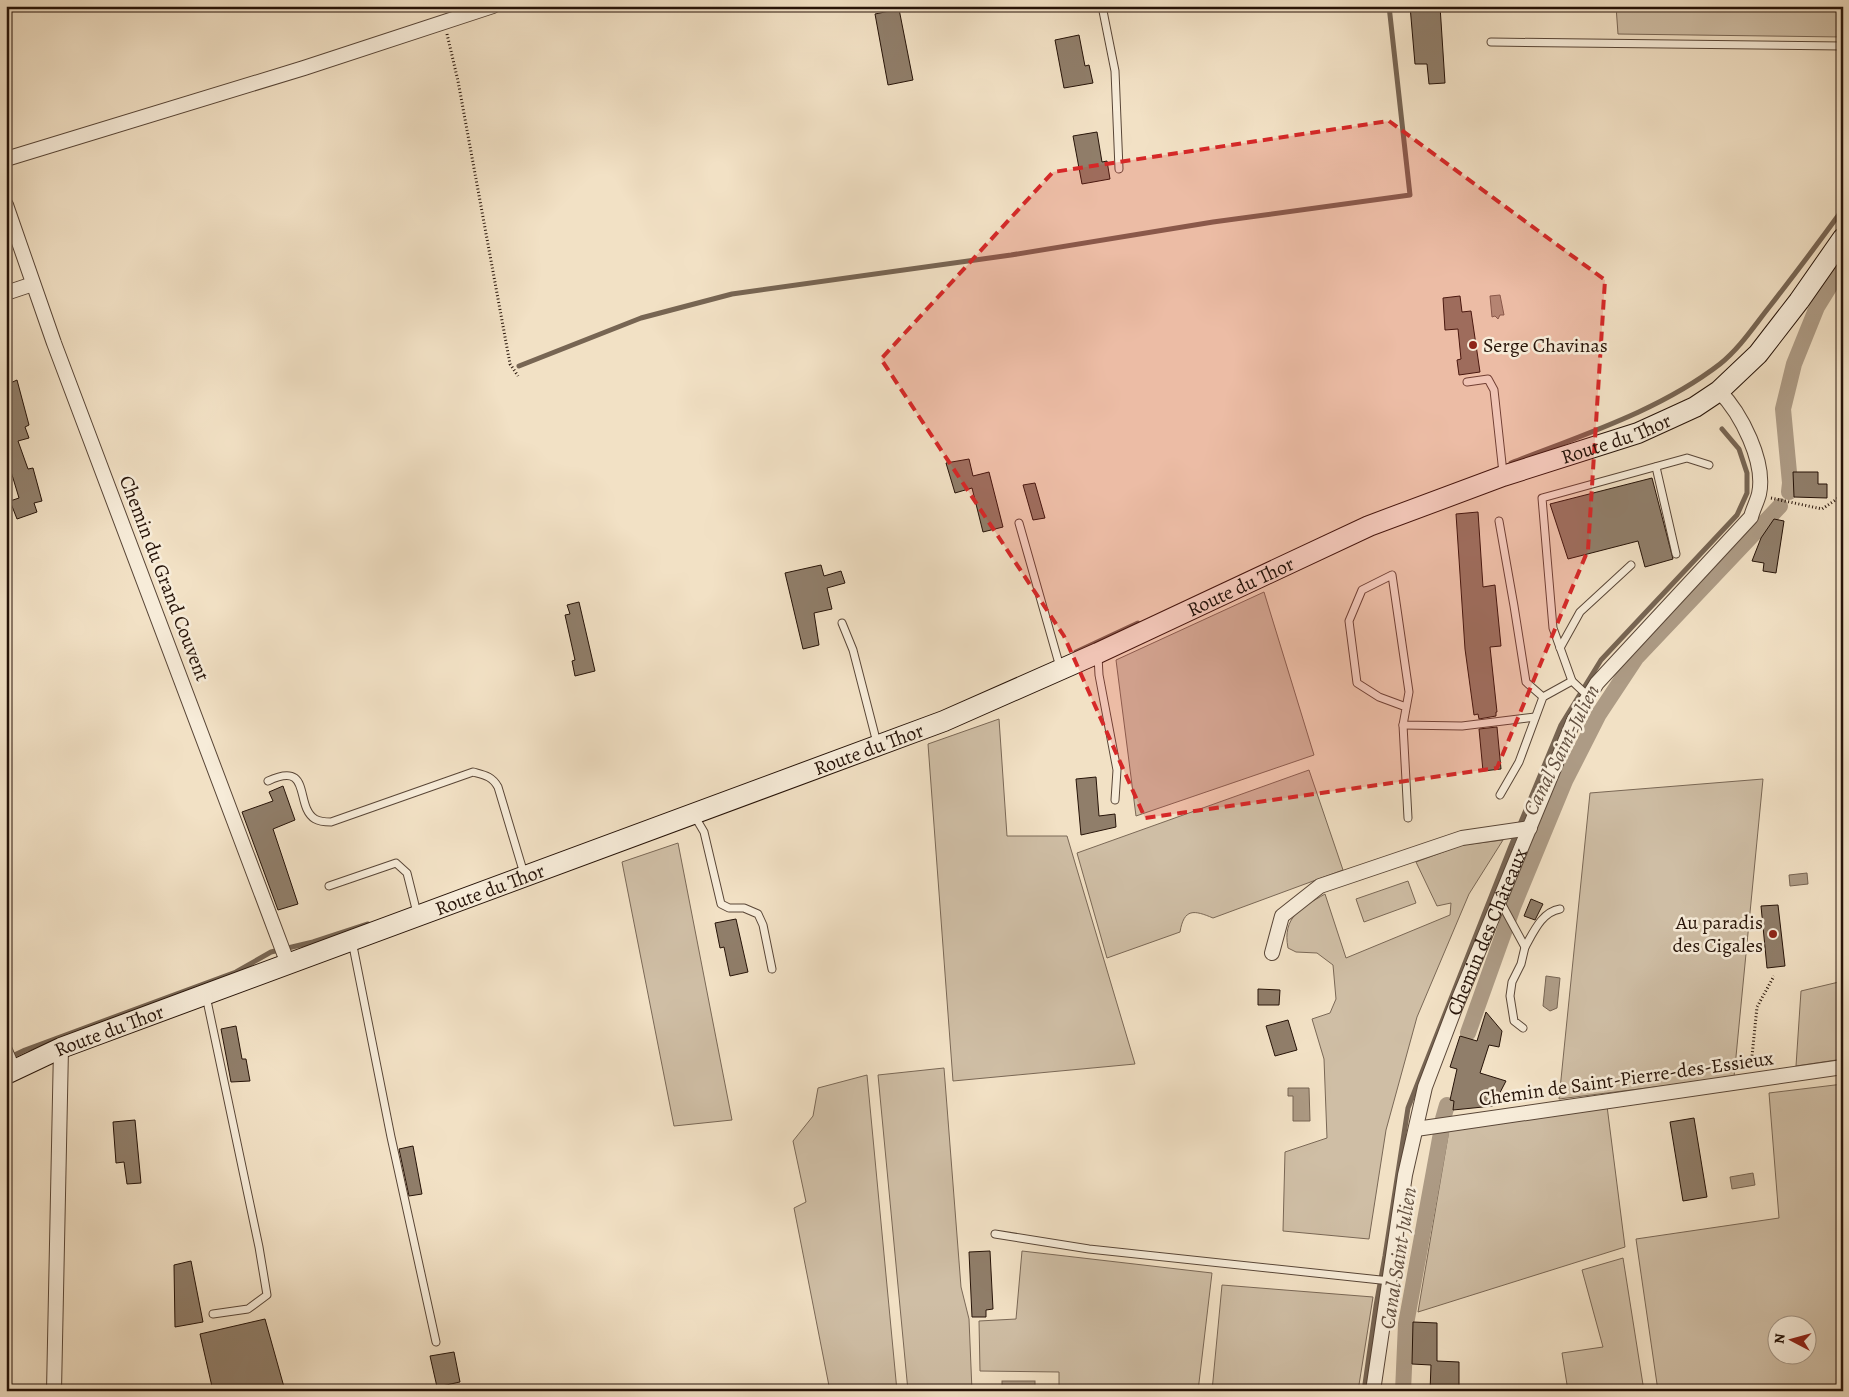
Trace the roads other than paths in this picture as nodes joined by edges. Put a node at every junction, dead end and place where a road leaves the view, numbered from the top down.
1 (494, 6) edge
2 (812, 6) edge
3 (820, 6) edge
4 (1102, 6) edge
5 (1491, 42) dead end
6 (1843, 46) edge
7 (6, 159) edge
8 (1119, 169) dead end
9 (6, 205) edge
10 (1843, 238) edge
11 (33, 284) junction
12 (6, 293) edge
13 (1467, 382) dead end
14 (1719, 391) junction
15 (1709, 465) dead end
16 (1656, 466) junction
17 (1503, 476) junction
18 (1499, 521) dead end
19 (1019, 524) dead end
20 (1676, 554) dead end
21 (1631, 565) dead end
22 (842, 623) dead end
23 (1560, 648) junction
24 (1098, 654) junction
25 (1060, 670) junction
26 (1572, 681) junction
27 (1543, 697) junction
28 (1589, 697) junction
29 (1406, 707) junction
30 (1535, 717) junction
31 (1403, 725) junction
32 (878, 746) junction
33 (268, 781) dead end
34 (1500, 795) dead end
35 (1115, 800) dead end
36 (694, 814) junction
37 (1408, 818) dead end
38 (1530, 828) junction
39 (527, 876) junction
40 (329, 886) dead end
41 (1500, 900) junction
42 (1560, 909) dead end
43 (418, 916) junction
44 (352, 940) junction
45 (1525, 947) junction
46 (1272, 953) dead end
47 (288, 964) junction
48 (772, 969) dead end
49 (206, 995) junction
50 (1524, 1028) dead end
51 (6, 1044) edge
52 (61, 1048) junction
53 (1843, 1067) edge
54 (12, 1072) edge
55 (1416, 1129) junction
56 (995, 1234) dead end
57 (1390, 1281) junction
58 (212, 1314) dead end
59 (436, 1342) dead end
60 (54, 1391) edge
61 (1373, 1391) edge

1 - 7 street
2 - 3 lane
4 - 8 lane
5 - 6 lane
9 - 11 street, Chemin du Grand Couvent
10 - 14 street
11 - 12 street
11 - 47 street, Chemin du Grand Couvent
13 - 17 lane
14 - 17 street, Route du Thor
14 - 28 street, Chemin des Châteaux
15 - 16 lane
16 - 20 lane
16 - 23 lane
17 - 24 street, Route du Thor
18 - 27 lane
19 - 25 lane
21 - 23 lane
22 - 32 lane
23 - 26 lane
24 - 25 street, Route du Thor
24 - 35 lane
25 - 32 street, Route du Thor
26 - 27 lane
26 - 28 lane
27 - 30 lane
28 - 38 street, Chemin des Châteaux
29 - 29 lane
29 - 31 lane
30 - 31 lane
30 - 34 lane
31 - 37 lane
32 - 36 street, Route du Thor
33 - 39 lane
36 - 39 street, Route du Thor
36 - 48 lane
38 - 41 street, Chemin des Châteaux
38 - 46 street
39 - 43 street, Route du Thor
40 - 43 lane
41 - 45 lane
41 - 55 street, Chemin des Châteaux
42 - 45 lane
43 - 44 street, Route du Thor
44 - 47 street, Route du Thor
44 - 59 lane
45 - 50 lane
47 - 49 street, Route du Thor
49 - 52 street, Route du Thor
49 - 58 lane
51 - 54 lane
52 - 54 street, Route du Thor
52 - 60 street
53 - 55 street, Chemin de Saint-Pierre-des-Essieux
55 - 57 street, Chemin des Châteaux
56 - 57 lane
57 - 61 street, Chemin des Châteaux

